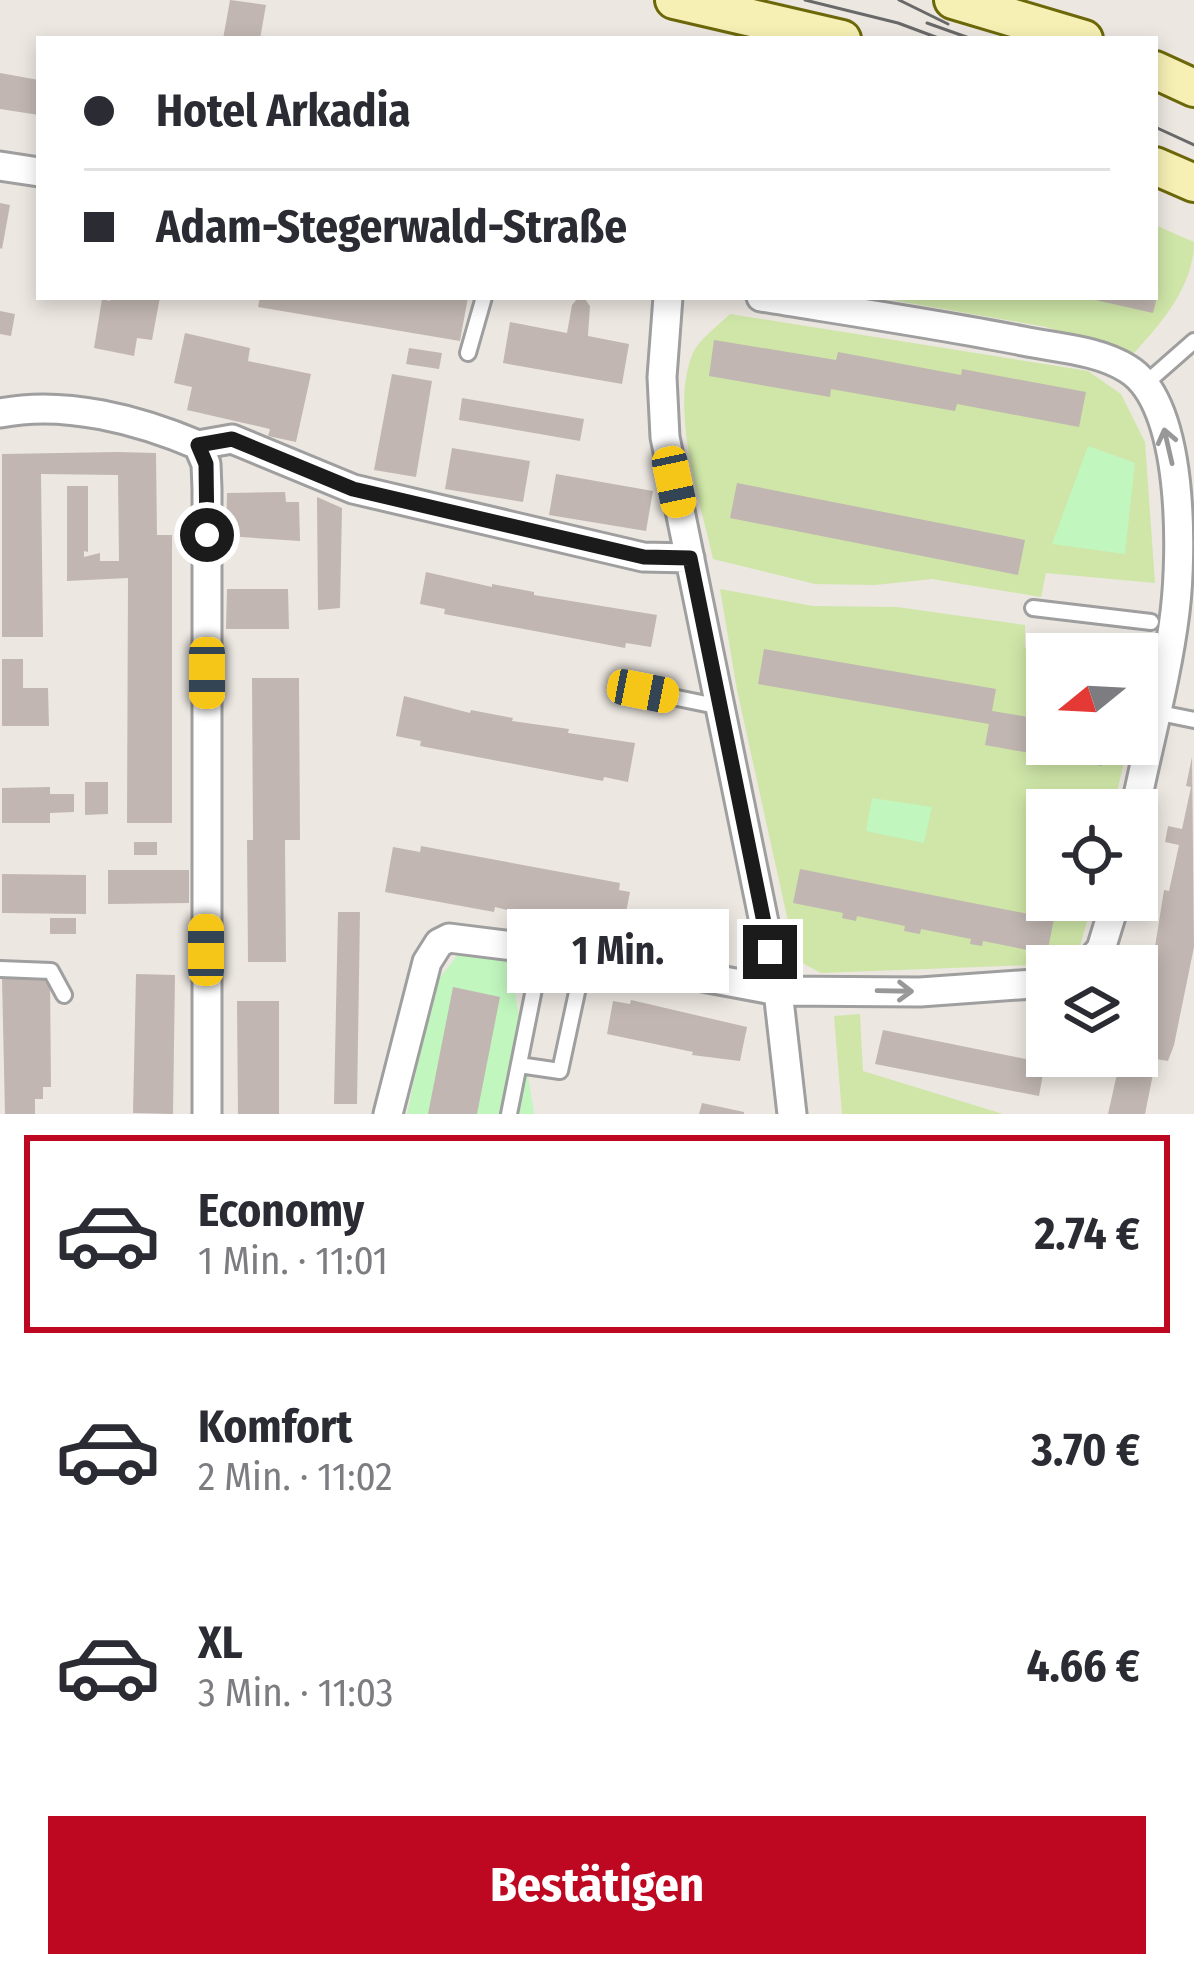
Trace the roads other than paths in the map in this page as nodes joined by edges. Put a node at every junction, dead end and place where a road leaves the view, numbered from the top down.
1 (674, 0) edge
2 (953, 0) edge
3 (1007, 0) edge
4 (829, 36) edge
5 (1074, 36) edge
6 (1077, 36) edge
7 (1158, 71) edge
8 (1194, 88) edge
9 (0, 166) edge
10 (1158, 167) edge
11 (36, 172) edge
12 (1194, 183) edge
13 (483, 300) edge
14 (668, 300) edge
15 (781, 300) edge
16 (1194, 340) edge
17 (468, 353) dead end
18 (1145, 384) junction
19 (0, 413) edge
20 (198, 445) junction
21 (690, 558) junction
22 (1034, 608) dead end
23 (1151, 622) dead end
24 (643, 691) dead end
25 (1158, 695) edge
26 (721, 707) junction
27 (1158, 713) edge
28 (1194, 720) edge
29 (585, 955) junction
30 (0, 969) edge
31 (536, 984) dead end
32 (1026, 984) edge
33 (778, 991) junction
34 (64, 995) dead end
35 (519, 1065) junction
36 (207, 1114) edge
37 (388, 1114) edge
38 (509, 1114) edge
39 (791, 1114) edge

1 - 4 main road
2 - 5 main road
3 - 6 main road
7 - 8 main road
9 - 11 street
10 - 12 main road
13 - 17 lane
14 - 21 street
15 - 18 street
16 - 18 lane
25 -> 18 street
19 - 20 street
20 - 21 street
20 - 36 street
21 - 26 street
22 - 23 lane
24 - 26 lane
26 - 33 street
27 - 28 lane
29 - 33 street
29 - 35 lane
29 - 37 street
30 - 34 lane
31 - 35 lane
33 -> 32 street
33 - 39 street
35 - 38 lane

